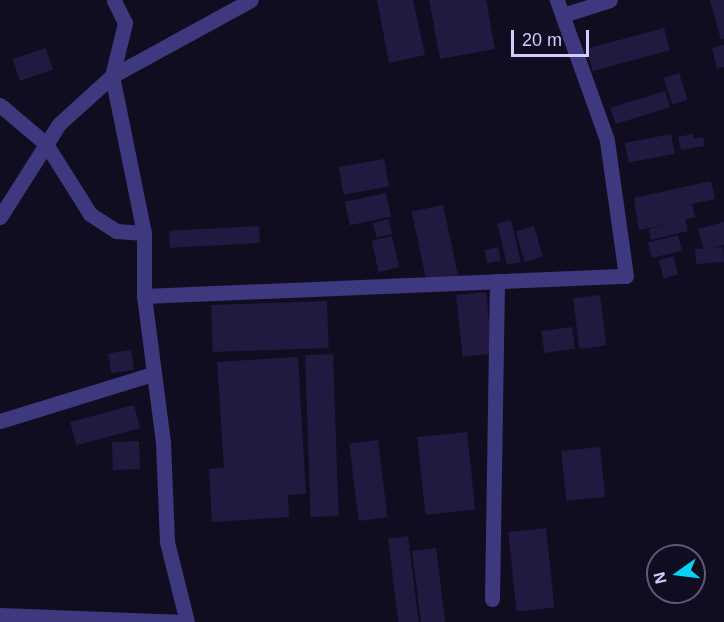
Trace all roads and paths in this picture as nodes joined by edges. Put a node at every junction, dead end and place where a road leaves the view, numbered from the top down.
1 (114, 0) edge
2 (251, 0) edge
3 (557, 0) edge
4 (610, 0) edge
5 (563, 15) junction
6 (112, 76) junction
7 (0, 105) edge
8 (46, 144) junction
9 (0, 218) edge
10 (144, 233) junction
11 (497, 281) junction
12 (144, 296) junction
13 (153, 374) junction
14 (0, 422) edge
15 (492, 599) dead end
16 (0, 615) edge
17 (185, 622) edge

1 - 6 street
2 - 6 street
3 - 5 street
4 - 5 street
5 - 11 street
6 - 8 street
6 - 10 street
7 - 8 street
8 - 9 street
8 - 10 street
10 - 12 street
11 - 12 street
11 - 15 street
12 - 13 street
13 - 14 street
13 - 17 street
16 - 17 street

